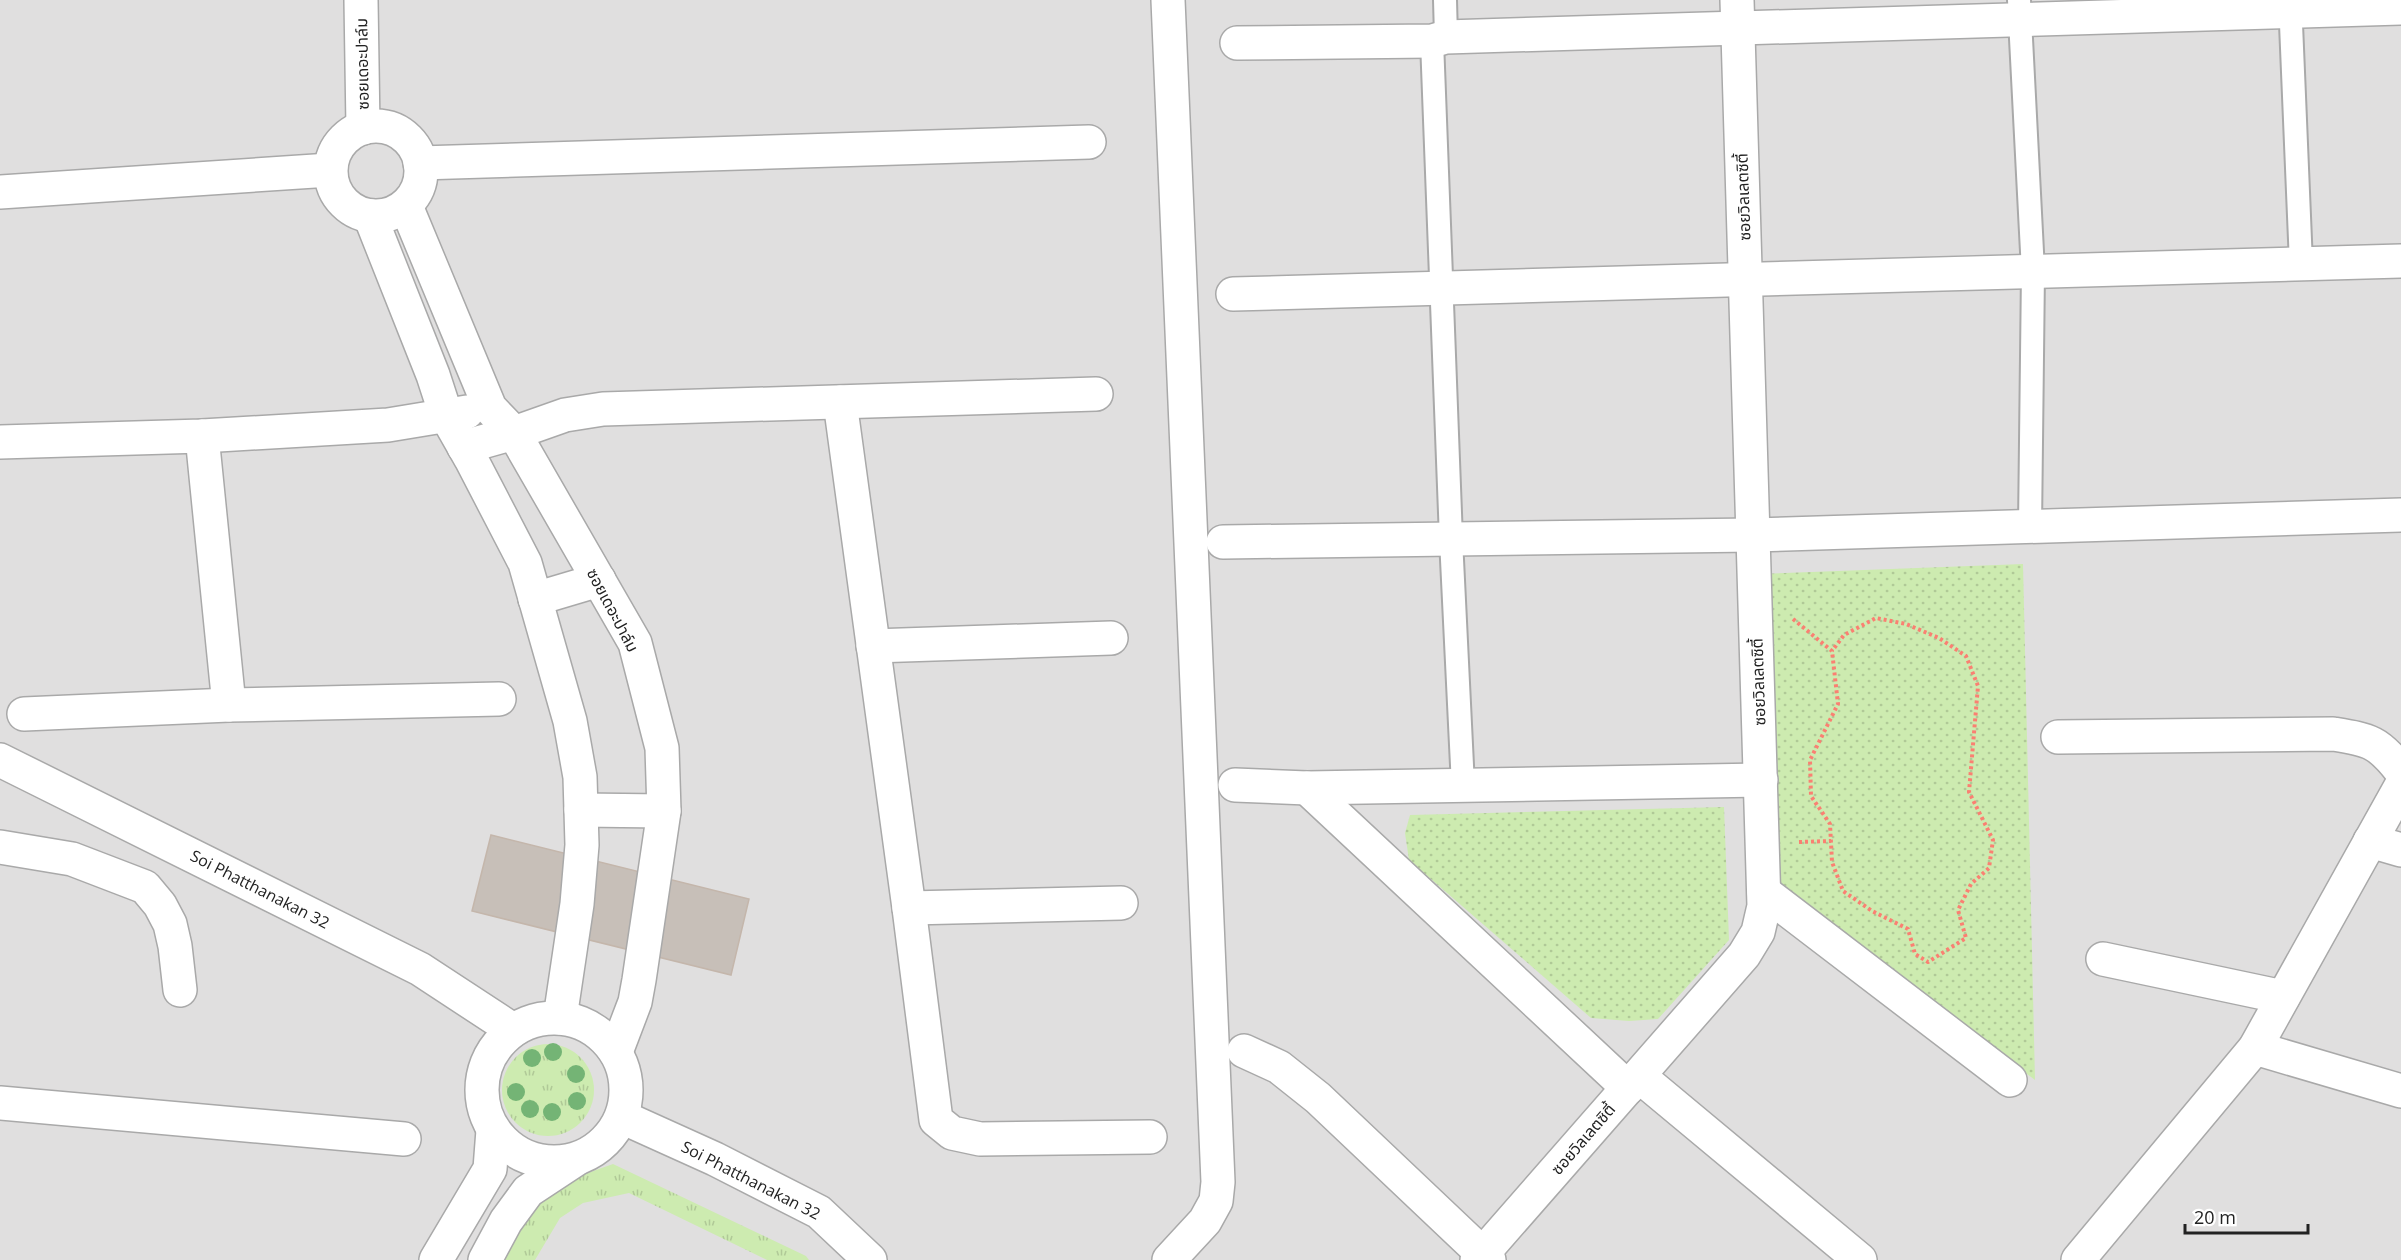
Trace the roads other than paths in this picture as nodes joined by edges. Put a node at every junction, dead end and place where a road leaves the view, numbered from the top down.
1 (361, 0) edge
2 (1168, 0) edge
3 (1444, 0) edge
4 (2290, 6) edge
5 (2401, 8) edge
6 (2019, 10) edge
7 (1737, 14) edge
8 (1439, 39) junction
9 (1238, 44) dead end
10 (363, 128) junction
11 (1089, 142) dead end
12 (420, 162) junction
13 (330, 170) junction
14 (0, 192) edge
15 (406, 206) junction
16 (370, 216) junction
17 (2401, 261) edge
18 (2301, 264) junction
19 (2033, 272) junction
20 (1746, 279) junction
21 (1440, 288) junction
22 (1233, 294) dead end
23 (1096, 394) dead end
24 (840, 402) junction
25 (490, 408) junction
26 (446, 416) junction
27 (514, 433) junction
28 (201, 436) junction
29 (0, 442) edge
30 (464, 447) junction
31 (2401, 515) edge
32 (2031, 527) junction
33 (1753, 535) junction
34 (1450, 539) junction
35 (1223, 542) dead end
36 (599, 580) junction
37 (534, 599) junction
38 (1111, 638) dead end
39 (873, 646) junction
40 (499, 699) dead end
41 (229, 705) junction
42 (24, 714) dead end
43 (2058, 737) dead end
44 (0, 760) edge
45 (2401, 771) edge
46 (1761, 780) junction
47 (1235, 785) dead end
48 (1463, 786) junction
49 (2401, 786) edge
50 (1307, 788) junction
51 (582, 810) junction
52 (664, 811) junction
53 (2370, 841) junction
54 (0, 846) edge
55 (2401, 850) edge
56 (1764, 892) junction
57 (1121, 903) dead end
58 (909, 908) junction
59 (2103, 959) dead end
60 (180, 990) dead end
61 (2283, 997) junction
62 (560, 1018) junction
63 (513, 1030) junction
64 (2255, 1048) junction
65 (1244, 1051) dead end
66 (616, 1052) junction
67 (2010, 1080) dead end
68 (1633, 1082) junction
69 (2401, 1091) edge
70 (0, 1103) edge
71 (622, 1116) junction
72 (493, 1130) junction
73 (1150, 1137) dead end
74 (404, 1139) dead end
75 (576, 1159) junction
76 (1483, 1258) edge
77 (436, 1260) edge
78 (485, 1260) edge
79 (870, 1260) edge
80 (1169, 1260) edge
81 (1860, 1260) edge
82 (2078, 1260) edge

1 - 10 street, ซอยเดอะปาล์ม
2 - 80 street
3 - 8 lane
4 - 5 street
4 - 6 street
4 - 18 lane
6 - 7 street
6 - 19 lane
7 - 8 street
7 - 20 street, ซอยวิลเลตซิตี้
8 - 9 street
8 - 21 lane
10 - 12 street, ซอยเดอะปาล์ม
10 - 13 street, ซอยเดอะปาล์ม
11 - 12 street
12 - 15 street
13 - 14 street
13 - 16 street
15 - 16 street
15 - 25 street, ซอยเดอะปาล์ม
16 - 26 street
17 - 18 street
18 - 19 street
19 - 20 street
19 - 32 lane
20 - 21 street
20 - 33 street, ซอยวิลเลตซิตี้
21 - 22 street
21 - 34 lane
23 - 24 street
24 - 27 street
24 - 39 street
25 - 26 street
25 - 27 street, ซอยเดอะปาล์ม
26 - 28 street
26 - 30 street
27 - 30 street
27 - 36 street, ซอยเดอะปาล์ม
28 - 29 street
28 - 41 street
30 - 37 street
31 - 32 street
32 - 33 street
33 - 34 street
33 - 46 street, ซอยวิลเลตซิตี้
34 - 35 street
34 - 48 lane
36 - 37 street
36 - 52 street, ซอยเดอะปาล์ม
37 - 51 street
38 - 39 street
39 - 58 street
40 - 41 street
41 - 42 street
43 - 45 street
44 - 63 street, Soi Phatthanakan 32
46 - 48 street
46 - 56 street, ซอยวิลเลตซิตี้
47 - 50 street
48 - 50 street
49 - 53 street
50 - 68 street
51 - 52 street
51 - 62 street
52 - 66 street, ซอยเดอะปาล์ม
53 - 55 street
53 - 61 street
54 - 60 street
56 - 67 street
56 - 68 street, ซอยวิลเลตซิตี้
57 - 58 street
58 - 73 street
59 - 61 street
61 - 64 street
62 - 63 street
62 - 66 street
63 - 72 street
64 - 69 street
64 - 82 street
65 - 76 street
66 - 71 street
68 - 76 street, ซอยวิลเลตซิตี้
68 - 81 street
70 - 74 street
71 - 75 street
71 - 79 street, Soi Phatthanakan 32
72 - 75 street
72 - 77 street
75 - 78 street

